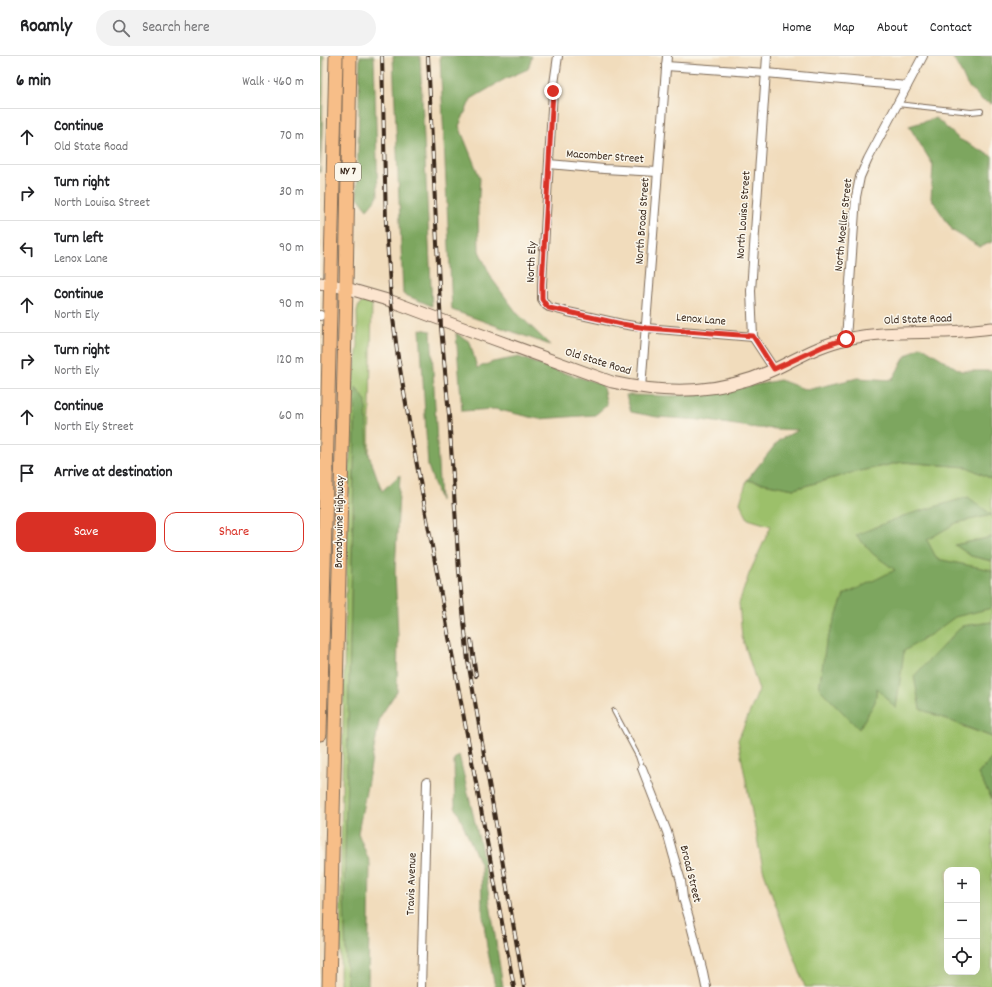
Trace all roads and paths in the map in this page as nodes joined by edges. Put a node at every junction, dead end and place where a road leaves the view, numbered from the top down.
1 (336, 56) edge
2 (350, 56) edge
3 (558, 56) edge
4 (667, 56) edge
5 (767, 56) edge
6 (923, 56) edge
7 (666, 66) junction
8 (766, 73) junction
9 (907, 86) junction
10 (897, 104) junction
11 (982, 111) dead end
12 (549, 164) junction
13 (658, 172) junction
14 (325, 284) edge
15 (346, 288) junction
16 (646, 328) junction
17 (992, 328) edge
18 (753, 336) junction
19 (846, 339) junction
20 (774, 369) junction
21 (641, 388) junction
22 (614, 710) dead end
23 (320, 734) edge
24 (642, 768) joint
25 (427, 782) dead end
26 (330, 987) edge
27 (421, 987) edge
28 (706, 987) edge

1 - 14 main road, Brandywine Highway / NY 7
2 - 15 main road, Brandywine Highway / NY 7
3 - 12 street, North Ely
4 - 7 street, North Broad Street
5 - 8 street, North Louisa Street
6 - 9 street, North Moeller Street
7 - 8 street
7 - 13 street, North Broad Street
8 - 9 street
8 - 18 street, North Louisa Street
9 - 10 street, North Moeller Street
10 - 11 lane
10 - 19 street, North Moeller Street
12 - 13 street, Macomber Street
12 - 16 street, North Ely
13 - 16 street, North Broad Street
14 - 15 street, Old State Road
14 - 23 main road, Brandywine Highway / NY 7
15 - 21 street, Old State Road
15 - 26 main road, Brandywine Highway / NY 7
16 - 18 street, Lenox Lane
16 - 21 street, North Broad Street
17 - 19 street, Old State Road
18 - 20 street, North Louisa Street
19 - 20 street, Old State Road
20 - 21 street, Old State Road
22 - 24 lane
24 - 28 street, Broad Street
25 - 27 street, Travis Avenue

